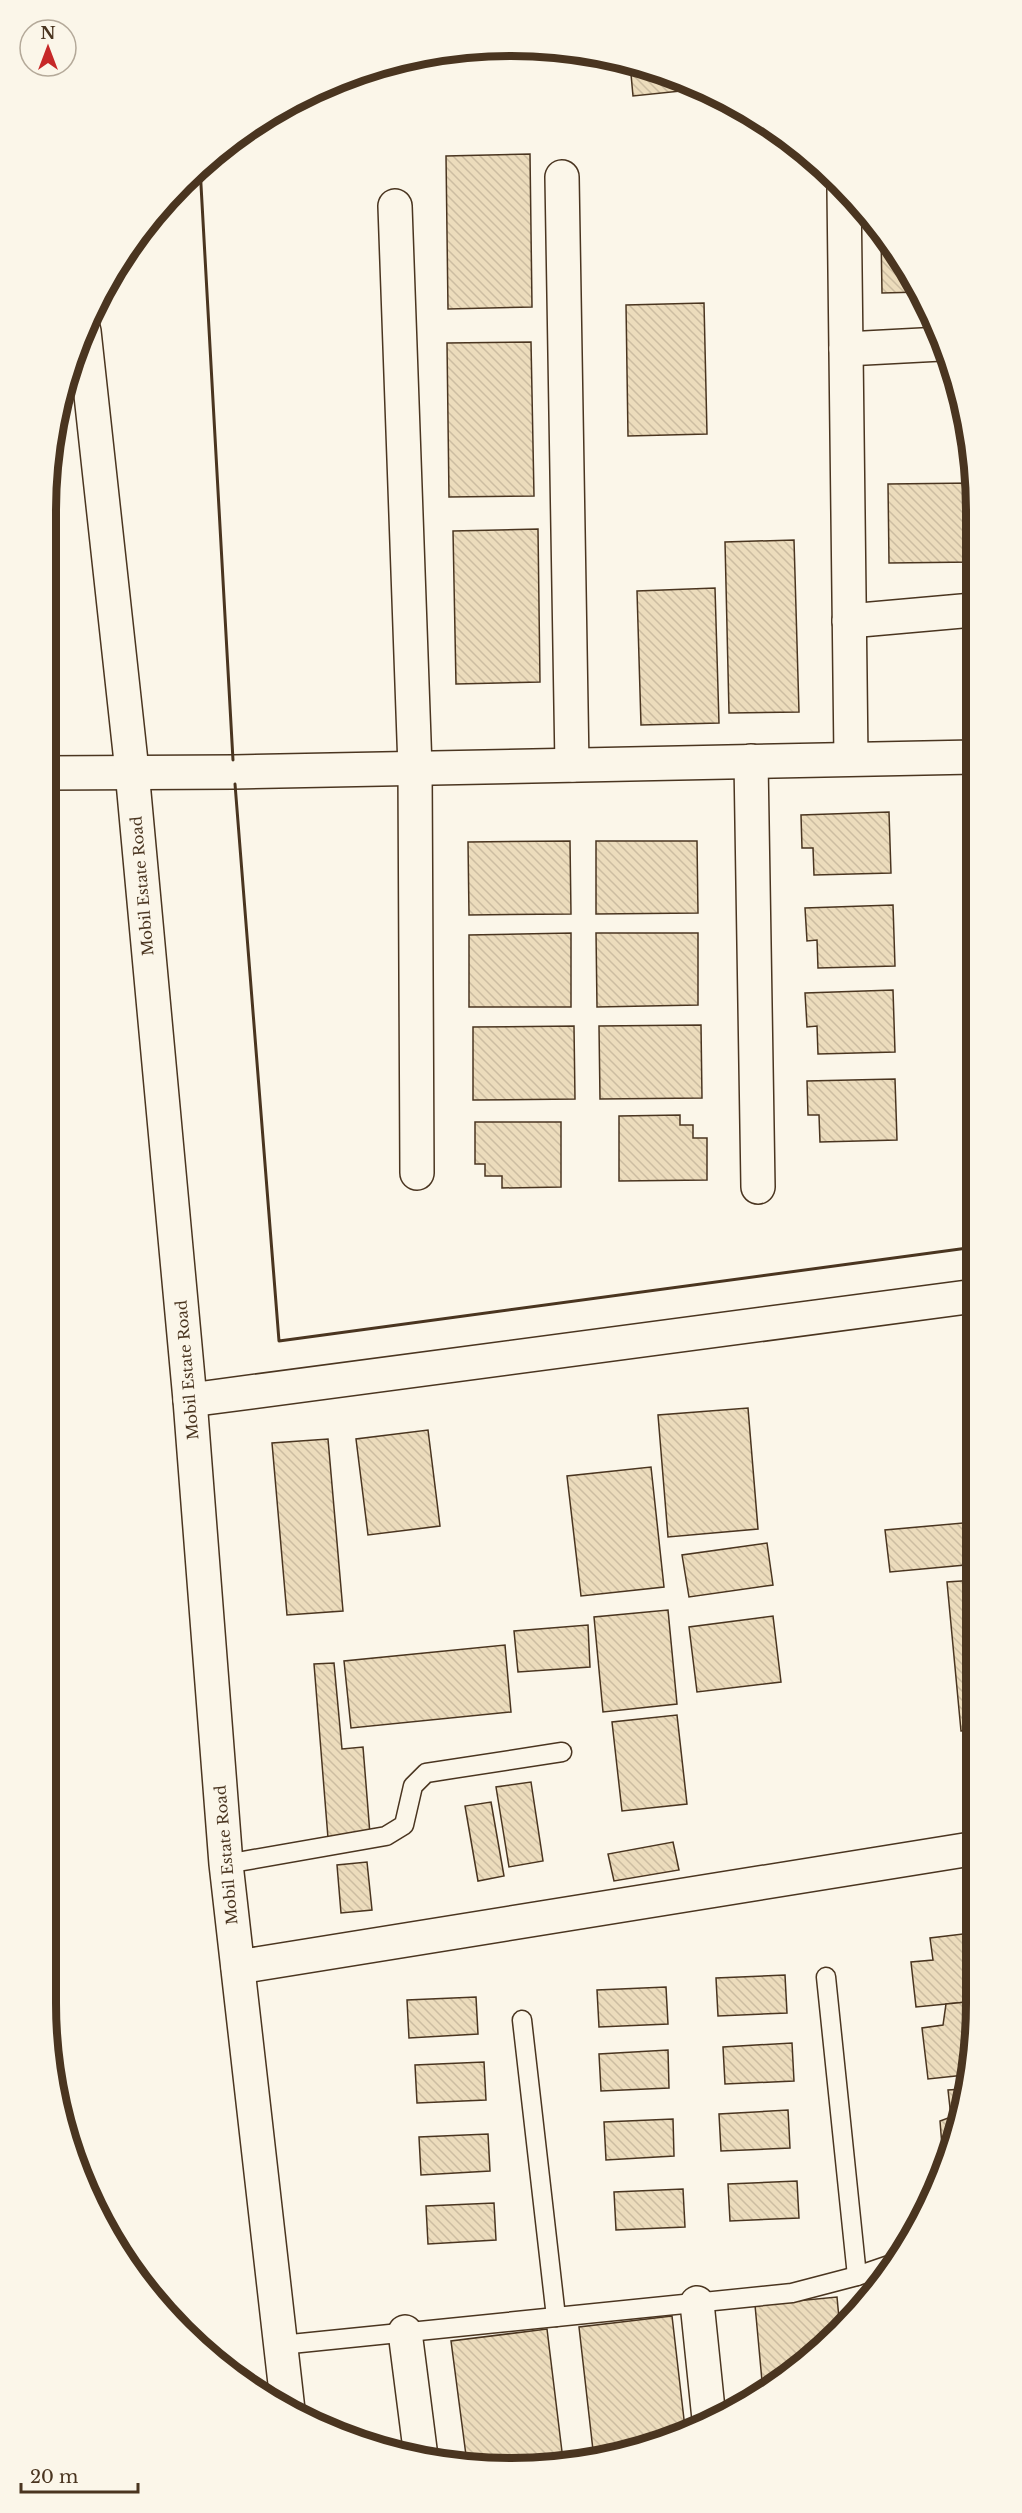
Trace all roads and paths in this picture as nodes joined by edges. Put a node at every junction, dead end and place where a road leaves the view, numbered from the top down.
1 (562, 177) dead end
2 (844, 201) edge
3 (395, 206) dead end
4 (935, 344) edge
5 (86, 348) edge
6 (846, 349) junction
7 (966, 611) edge
8 (849, 621) junction
9 (966, 757) edge
10 (851, 758) junction
11 (751, 761) junction
12 (572, 765) junction
13 (415, 768) junction
14 (132, 771) junction
15 (56, 773) edge
16 (417, 1173) dead end
17 (758, 1187) dead end
18 (966, 1297) edge
19 (190, 1400) junction
20 (562, 1752) dead end
21 (966, 1850) edge
22 (226, 1864) junction
23 (238, 1967) junction
24 (826, 1977) dead end
25 (522, 2020) dead end
26 (880, 2268) edge
27 (857, 2276) junction
28 (697, 2303) junction
29 (556, 2317) junction
30 (405, 2332) junction
31 (281, 2344) junction
32 (287, 2398) edge
33 (708, 2413) edge
34 (420, 2448) edge

1 - 12 street
2 - 6 street
3 - 13 street
4 - 6 street
5 - 14 street, Mobil Estate Road
6 - 8 street
7 - 8 street
8 - 10 street
9 - 10 street
10 - 11 street
11 - 12 street
11 - 17 street
12 - 13 street
13 - 14 street
13 - 16 street
14 - 15 street
14 - 19 street, Mobil Estate Road
18 - 19 street
19 - 22 street, Mobil Estate Road
20 - 22 lane
21 - 23 street
22 - 23 street, Mobil Estate Road
23 - 31 street, Mobil Estate Road
24 - 27 lane
25 - 29 lane
26 - 27 lane
27 - 28 lane
28 - 29 lane
28 - 33 street
29 - 30 lane
30 - 31 lane
30 - 34 street
31 - 32 street, Mobil Estate Road

